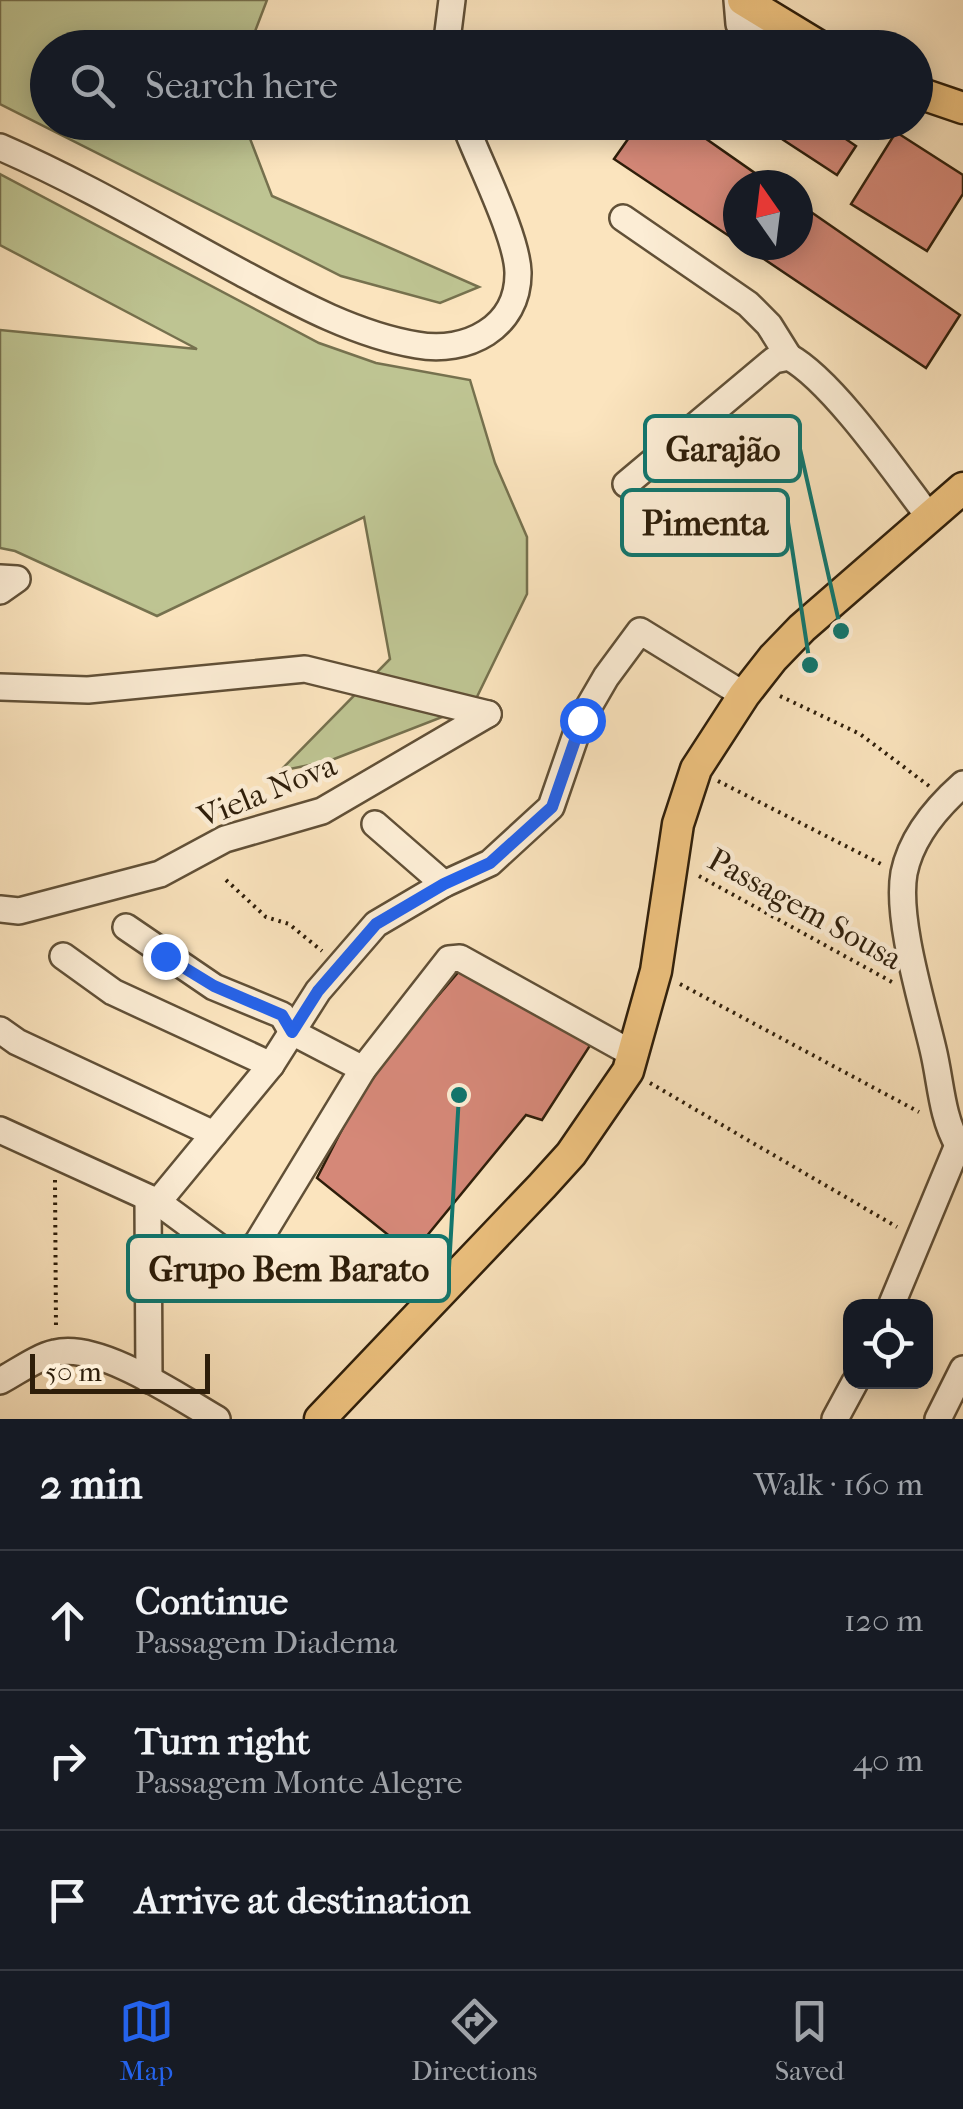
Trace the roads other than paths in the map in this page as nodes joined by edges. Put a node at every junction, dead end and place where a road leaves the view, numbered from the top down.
1 (452, 0) edge
2 (740, 0) edge
3 (448, 30) edge
4 (749, 30) edge
5 (791, 30) edge
6 (933, 98) edge
7 (963, 108) edge
8 (471, 140) edge
9 (0, 146) edge
10 (623, 218) dead end
11 (789, 357) junction
12 (626, 484) dead end
13 (963, 488) edge
14 (930, 518) junction
15 (0, 578) edge
16 (0, 591) edge
17 (0, 687) edge
18 (748, 689) junction
19 (954, 801) edge
20 (374, 824) dead end
21 (444, 884) junction
22 (0, 908) edge
23 (126, 927) dead end
24 (63, 956) dead end
25 (0, 1030) edge
26 (292, 1032) junction
27 (630, 1062) junction
28 (272, 1065) junction
29 (362, 1069) junction
30 (0, 1130) edge
31 (214, 1134) junction
32 (957, 1140) edge
33 (153, 1200) junction
34 (894, 1299) edge
35 (963, 1370) edge
36 (149, 1380) junction
37 (0, 1381) edge
38 (851, 1389) edge
39 (217, 1419) edge
40 (320, 1419) edge
41 (836, 1419) edge
42 (938, 1419) edge

1 - 3 street
2 - 4 street
2 - 5 main road
6 - 7 main road
8 - 9 street
10 - 11 street
11 - 12 street
11 - 14 street
13 - 14 main road
14 - 18 main road
15 - 16 street
17 - 22 street, Viela Nova
18 - 21 street
18 - 27 main road
19 - 32 street
20 - 21 street
21 - 26 street
23 - 26 street
24 - 28 street
25 - 31 street
26 - 28 street
26 - 29 street
27 - 29 street
27 - 40 main road
28 - 31 street
29 - 33 street
30 - 33 street
31 - 33 street
32 - 34 street
33 - 36 street
35 - 42 street
36 - 37 street
36 - 39 street
38 - 41 street

